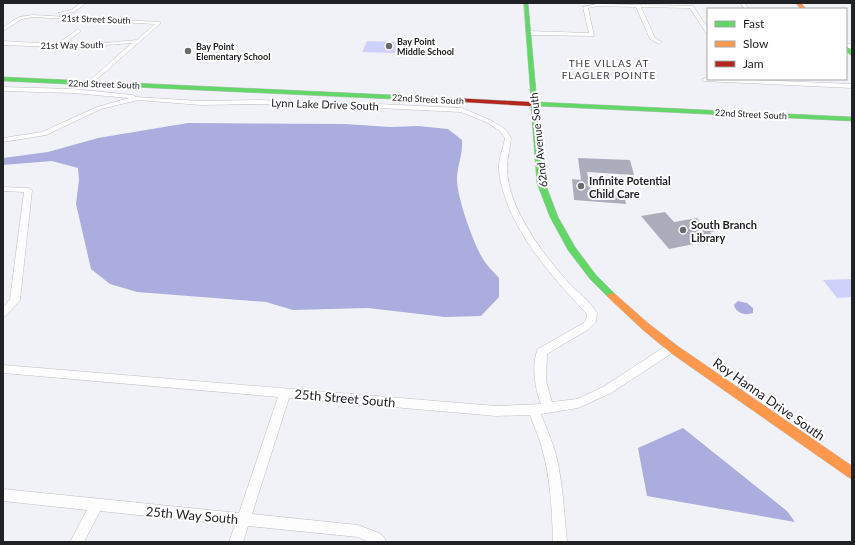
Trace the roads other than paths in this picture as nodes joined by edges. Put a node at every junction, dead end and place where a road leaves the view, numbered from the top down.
1 (84, 3) edge
2 (526, 3) edge
3 (638, 6) junction
4 (19, 12) dead end
5 (3, 27) edge
6 (78, 31) dead end
7 (707, 31) edge
8 (528, 33) junction
9 (140, 41) junction
10 (659, 42) dead end
11 (3, 43) edge
12 (56, 47) junction
13 (3, 79) edge
14 (705, 80) dead end
15 (740, 80) edge
16 (807, 80) edge
17 (90, 83) junction
18 (811, 84) junction
19 (852, 86) edge
20 (3, 89) edge
21 (138, 98) junction
22 (534, 104) junction
23 (852, 119) edge
24 (3, 140) edge
25 (3, 189) edge
26 (3, 314) edge
27 (671, 348) junction
28 (3, 369) edge
29 (285, 393) junction
30 (549, 408) junction
31 (534, 410) junction
32 (852, 473) edge
33 (3, 496) edge
34 (96, 506) junction
35 (243, 519) junction
36 (77, 542) edge
37 (236, 542) edge
38 (378, 542) edge
39 (560, 542) edge

1 - 4 street
2 - 8 street, 62nd Avenue South
3 - 7 street
3 - 8 street
3 - 10 street
5 - 9 street, 21st Street South
6 - 12 street
8 - 22 street, 62nd Avenue South
9 - 12 street, 21st Way South
9 - 17 street
11 - 12 street, 21st Way South
13 - 17 street, 22nd Street South
14 - 15 street
15 - 18 street
16 - 18 street
17 - 22 street, 22nd Street South
18 - 19 street
20 - 21 street
21 - 24 street, Lynn Lake Drive South
21 - 30 street, Lynn Lake Drive South
22 - 23 street, 22nd Street South
22 - 27 street, 62nd Avenue South
25 - 26 street
27 - 30 street, 25th Street South
27 - 32 street, Roy Hanna Drive South
28 - 29 street, 25th Street South
29 - 31 street, 25th Street South
29 - 35 street
30 - 31 street, 25th Street South
31 - 39 street
33 - 34 street, 25th Way South
34 - 35 street, 25th Way South
34 - 36 street
35 - 37 street
35 - 38 street, 25th Way South

